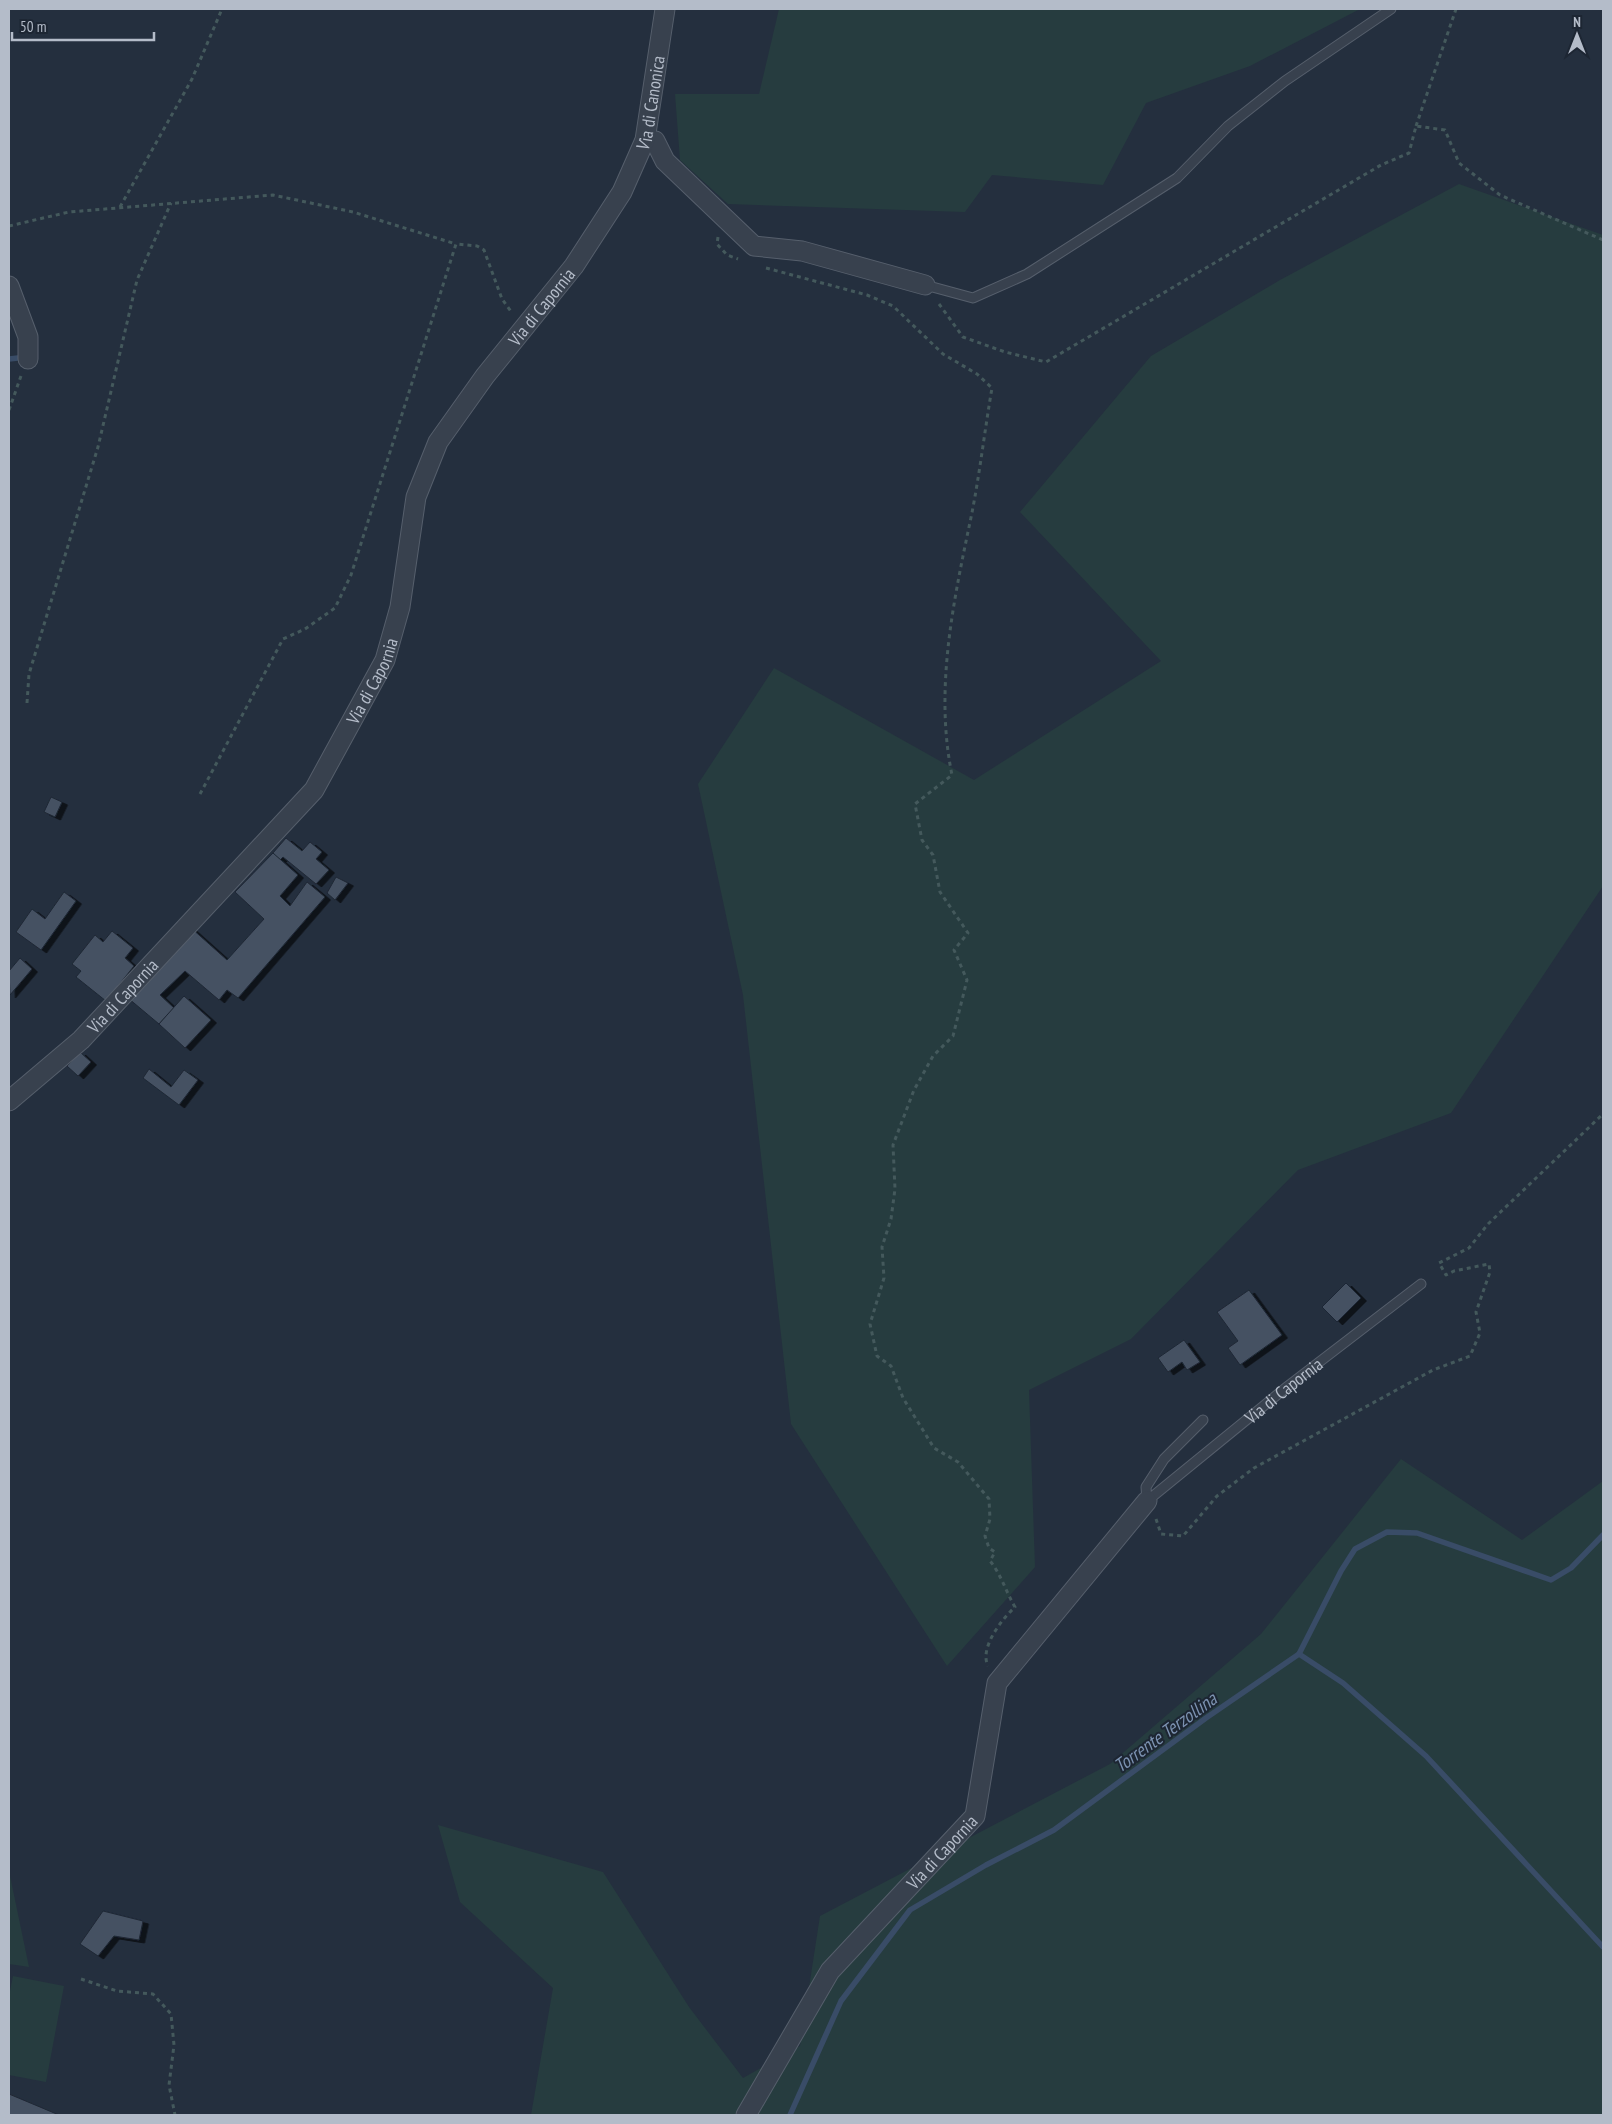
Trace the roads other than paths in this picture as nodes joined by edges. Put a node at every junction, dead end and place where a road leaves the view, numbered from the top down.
1 (665, 9) edge
2 (1391, 9) edge
3 (645, 140) junction
4 (622, 192) joint
5 (925, 285) joint
6 (9, 286) edge
7 (28, 359) road end
8 (9, 1101) edge
9 (1420, 1284) dead end
10 (1204, 1420) dead end
11 (1152, 1508) junction
12 (746, 2115) edge

1 - 3 street, Via di Canonica
2 - 5 lane
3 - 4 street, Via di Canonica
3 - 5 street
4 - 8 street, Via di Capornia
6 - 7 street
9 - 11 lane, Via di Capornia
10 - 11 lane
11 - 12 street, Via di Capornia

